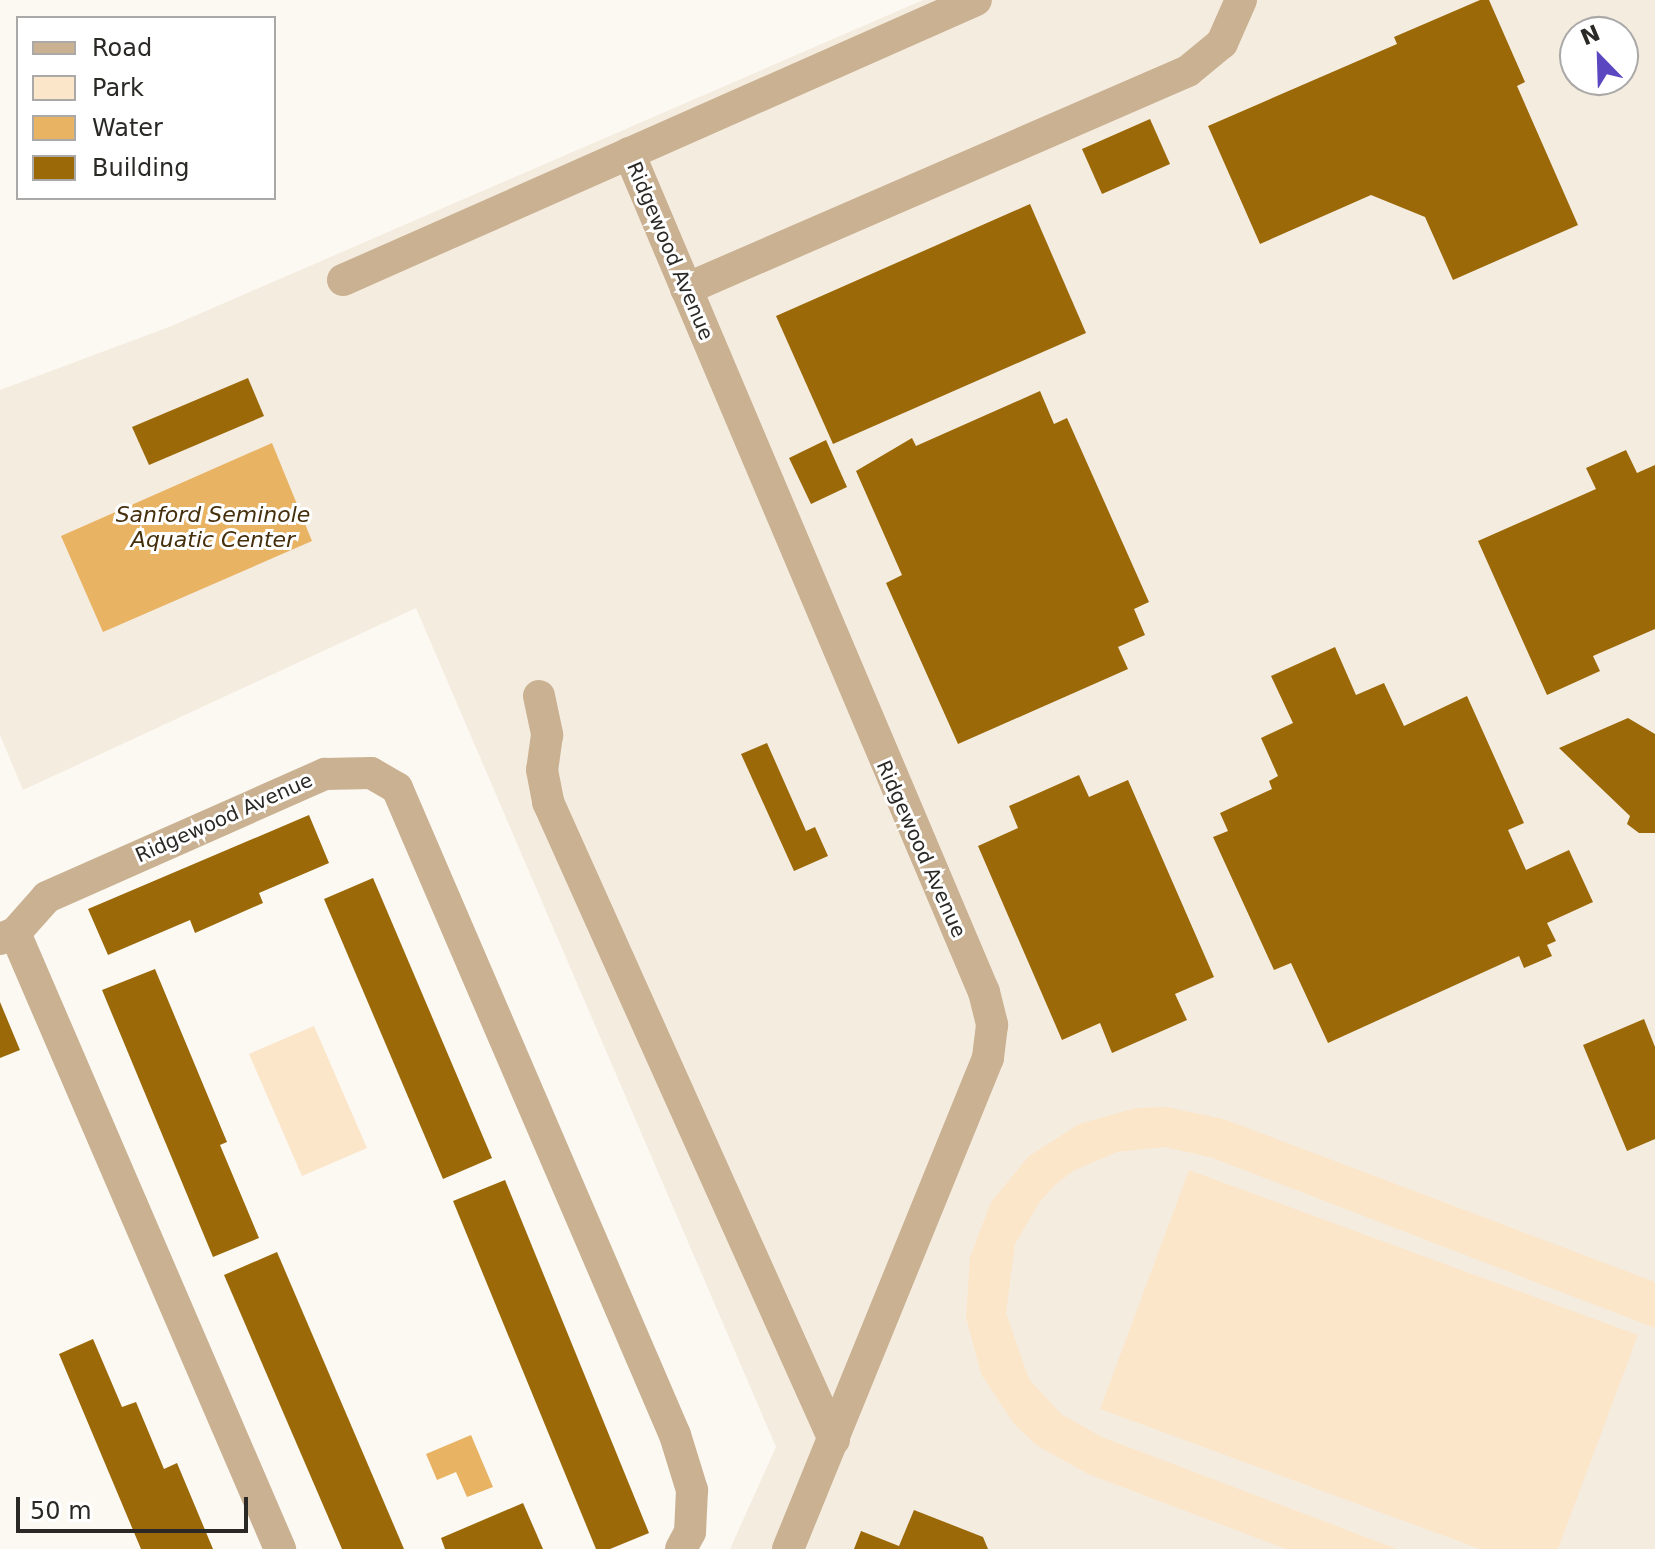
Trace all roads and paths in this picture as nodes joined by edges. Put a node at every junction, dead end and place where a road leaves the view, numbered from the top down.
1 (976, 0) edge
2 (1241, 0) edge
3 (629, 153) junction
4 (343, 280) dead end
5 (686, 289) junction
6 (539, 696) dead end
7 (7, 936) edge
8 (834, 1440) junction
9 (280, 1549) edge
10 (681, 1549) edge
11 (788, 1549) edge

1 - 3 street, Ridgewood Avenue
2 - 5 street
3 - 4 street, Ridgewood Avenue
3 - 5 street, Ridgewood Avenue
5 - 8 street, Ridgewood Avenue
6 - 8 street
7 - 9 street, Ridgewood Avenue
7 - 10 street, Ridgewood Avenue
8 - 11 street, Ridgewood Avenue

